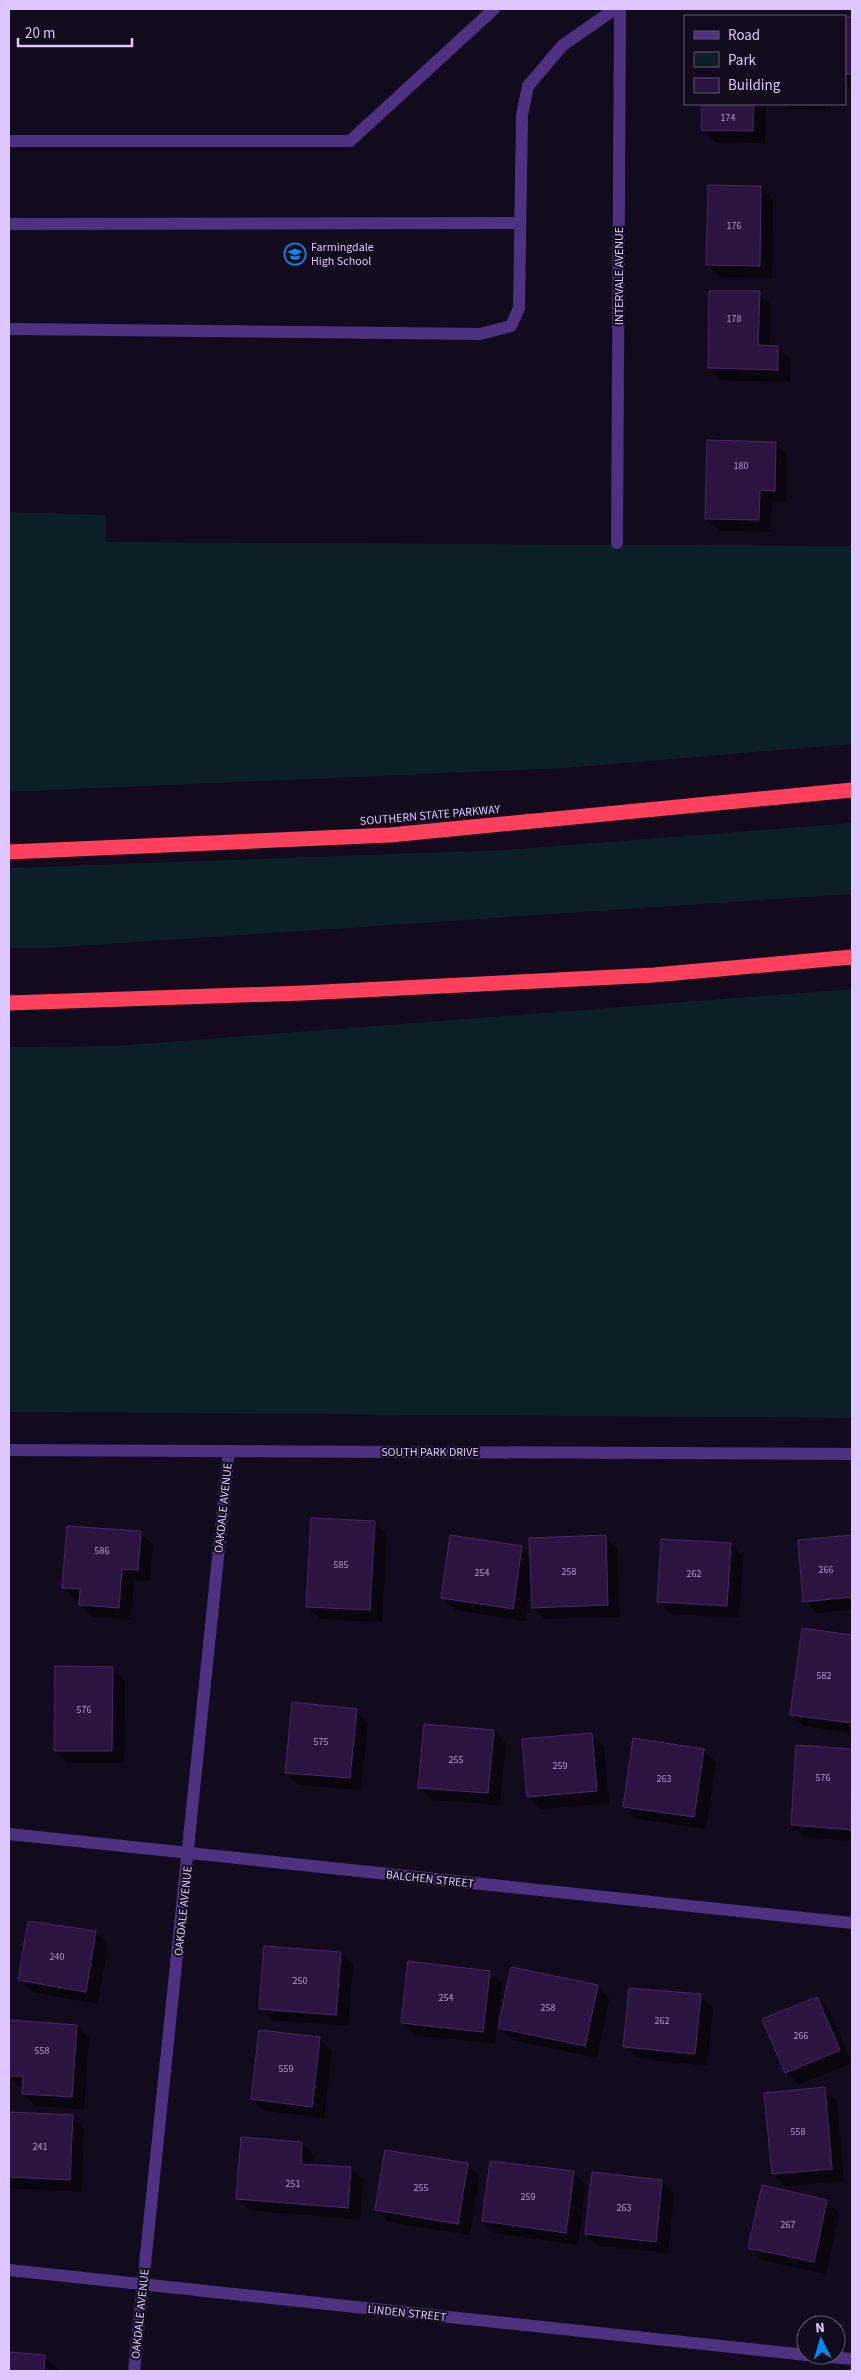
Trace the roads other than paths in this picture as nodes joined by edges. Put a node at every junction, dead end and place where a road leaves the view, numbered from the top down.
1 (494, 9) edge
2 (614, 9) edge
3 (620, 9) edge
4 (9, 141) edge
5 (520, 223) junction
6 (9, 224) edge
7 (9, 329) edge
8 (617, 543) dead end
9 (852, 790) edge
10 (9, 852) edge
11 (852, 957) edge
12 (9, 1004) edge
13 (9, 1450) edge
14 (229, 1451) junction
15 (852, 1454) edge
16 (9, 1834) edge
17 (189, 1854) junction
18 (852, 1923) edge
19 (9, 2270) edge
20 (143, 2285) junction
21 (796, 2354) edge
22 (134, 2371) edge

1 - 4 street
2 - 5 street
3 - 8 street, INTERVALE AVENUE
5 - 6 street
5 - 7 street
9 - 10 highway, SOUTHERN STATE PARKWAY
11 - 12 highway
13 - 14 street, SOUTH PARK DRIVE
14 - 15 street, SOUTH PARK DRIVE
14 - 17 street, OAKDALE AVENUE
16 - 17 street, BALCHEN STREET
17 - 18 street, BALCHEN STREET
17 - 20 street, OAKDALE AVENUE
19 - 20 street, LINDEN STREET
20 - 21 street, LINDEN STREET
20 - 22 street, OAKDALE AVENUE

